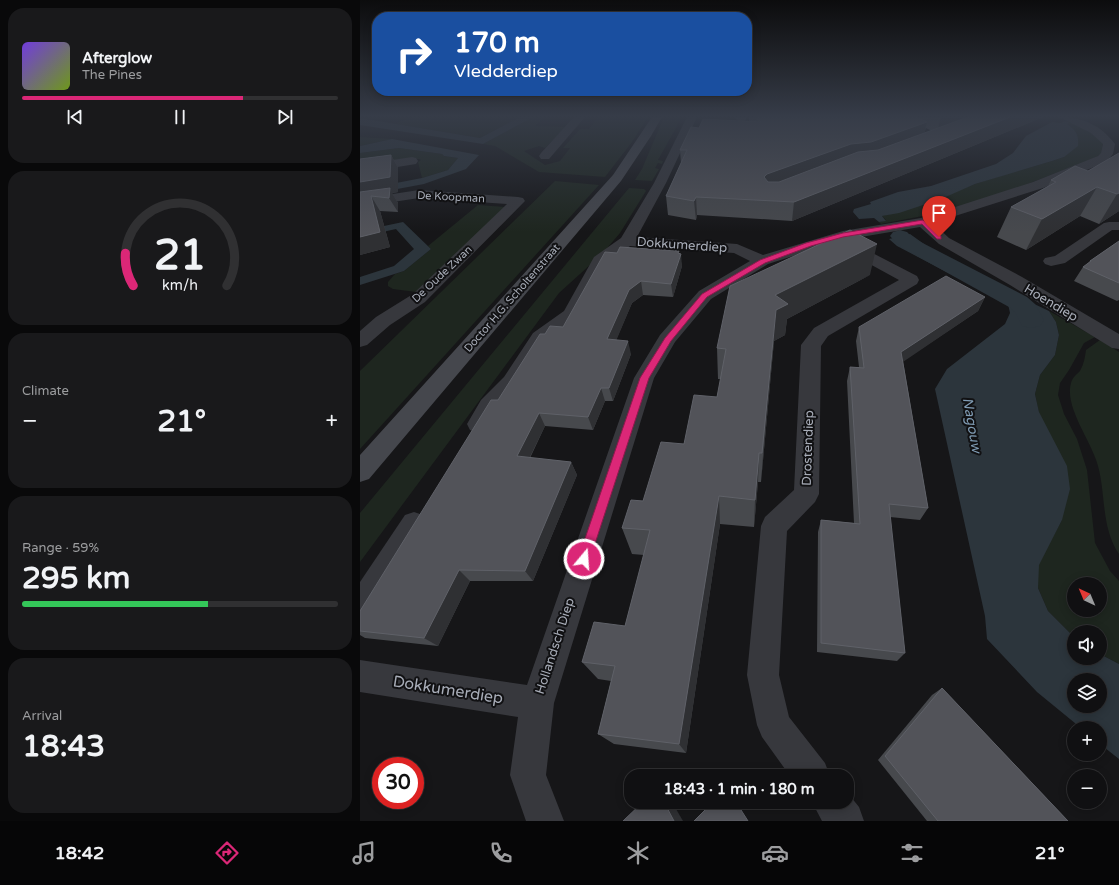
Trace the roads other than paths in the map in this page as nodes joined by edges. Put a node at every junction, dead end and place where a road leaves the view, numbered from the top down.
1 (633, 155) edge
2 (673, 155) edge
3 (1106, 155) edge
4 (412, 161) dead end
5 (360, 169) edge
6 (518, 201) joint
7 (360, 203) edge
8 (923, 222) junction
9 (1119, 226) edge
10 (843, 235) junction
11 (627, 241) junction
12 (762, 261) junction
13 (1050, 261) dead end
14 (364, 333) edge
15 (1119, 343) edge
16 (469, 438) edge
17 (360, 472) edge
18 (427, 504) edge
19 (360, 609) edge
20 (360, 676) edge
21 (537, 703) junction
22 (807, 769) edge
23 (836, 809) edge
24 (545, 821) edge
25 (845, 821) edge

1 - 17 main road, Doctor H.G. Scholtenstraat
2 - 11 street
3 - 8 street, Hollandsch Diep
4 - 5 street
6 - 7 street, De Koopman
6 - 14 street, De Oude Zwan
8 - 10 street, Hollandsch Diep
8 - 15 street, Hoendiep
9 - 13 street
10 - 12 street, Hollandsch Diep
10 - 22 street, Drostendiep
11 - 12 street, Dokkumerdiep
11 - 16 street, Dokkumerdiep
12 - 21 street, Hollandsch Diep
18 - 19 street
20 - 21 street, Dokkumerdiep
21 - 24 street, Hollandsch Diep
23 - 25 street

